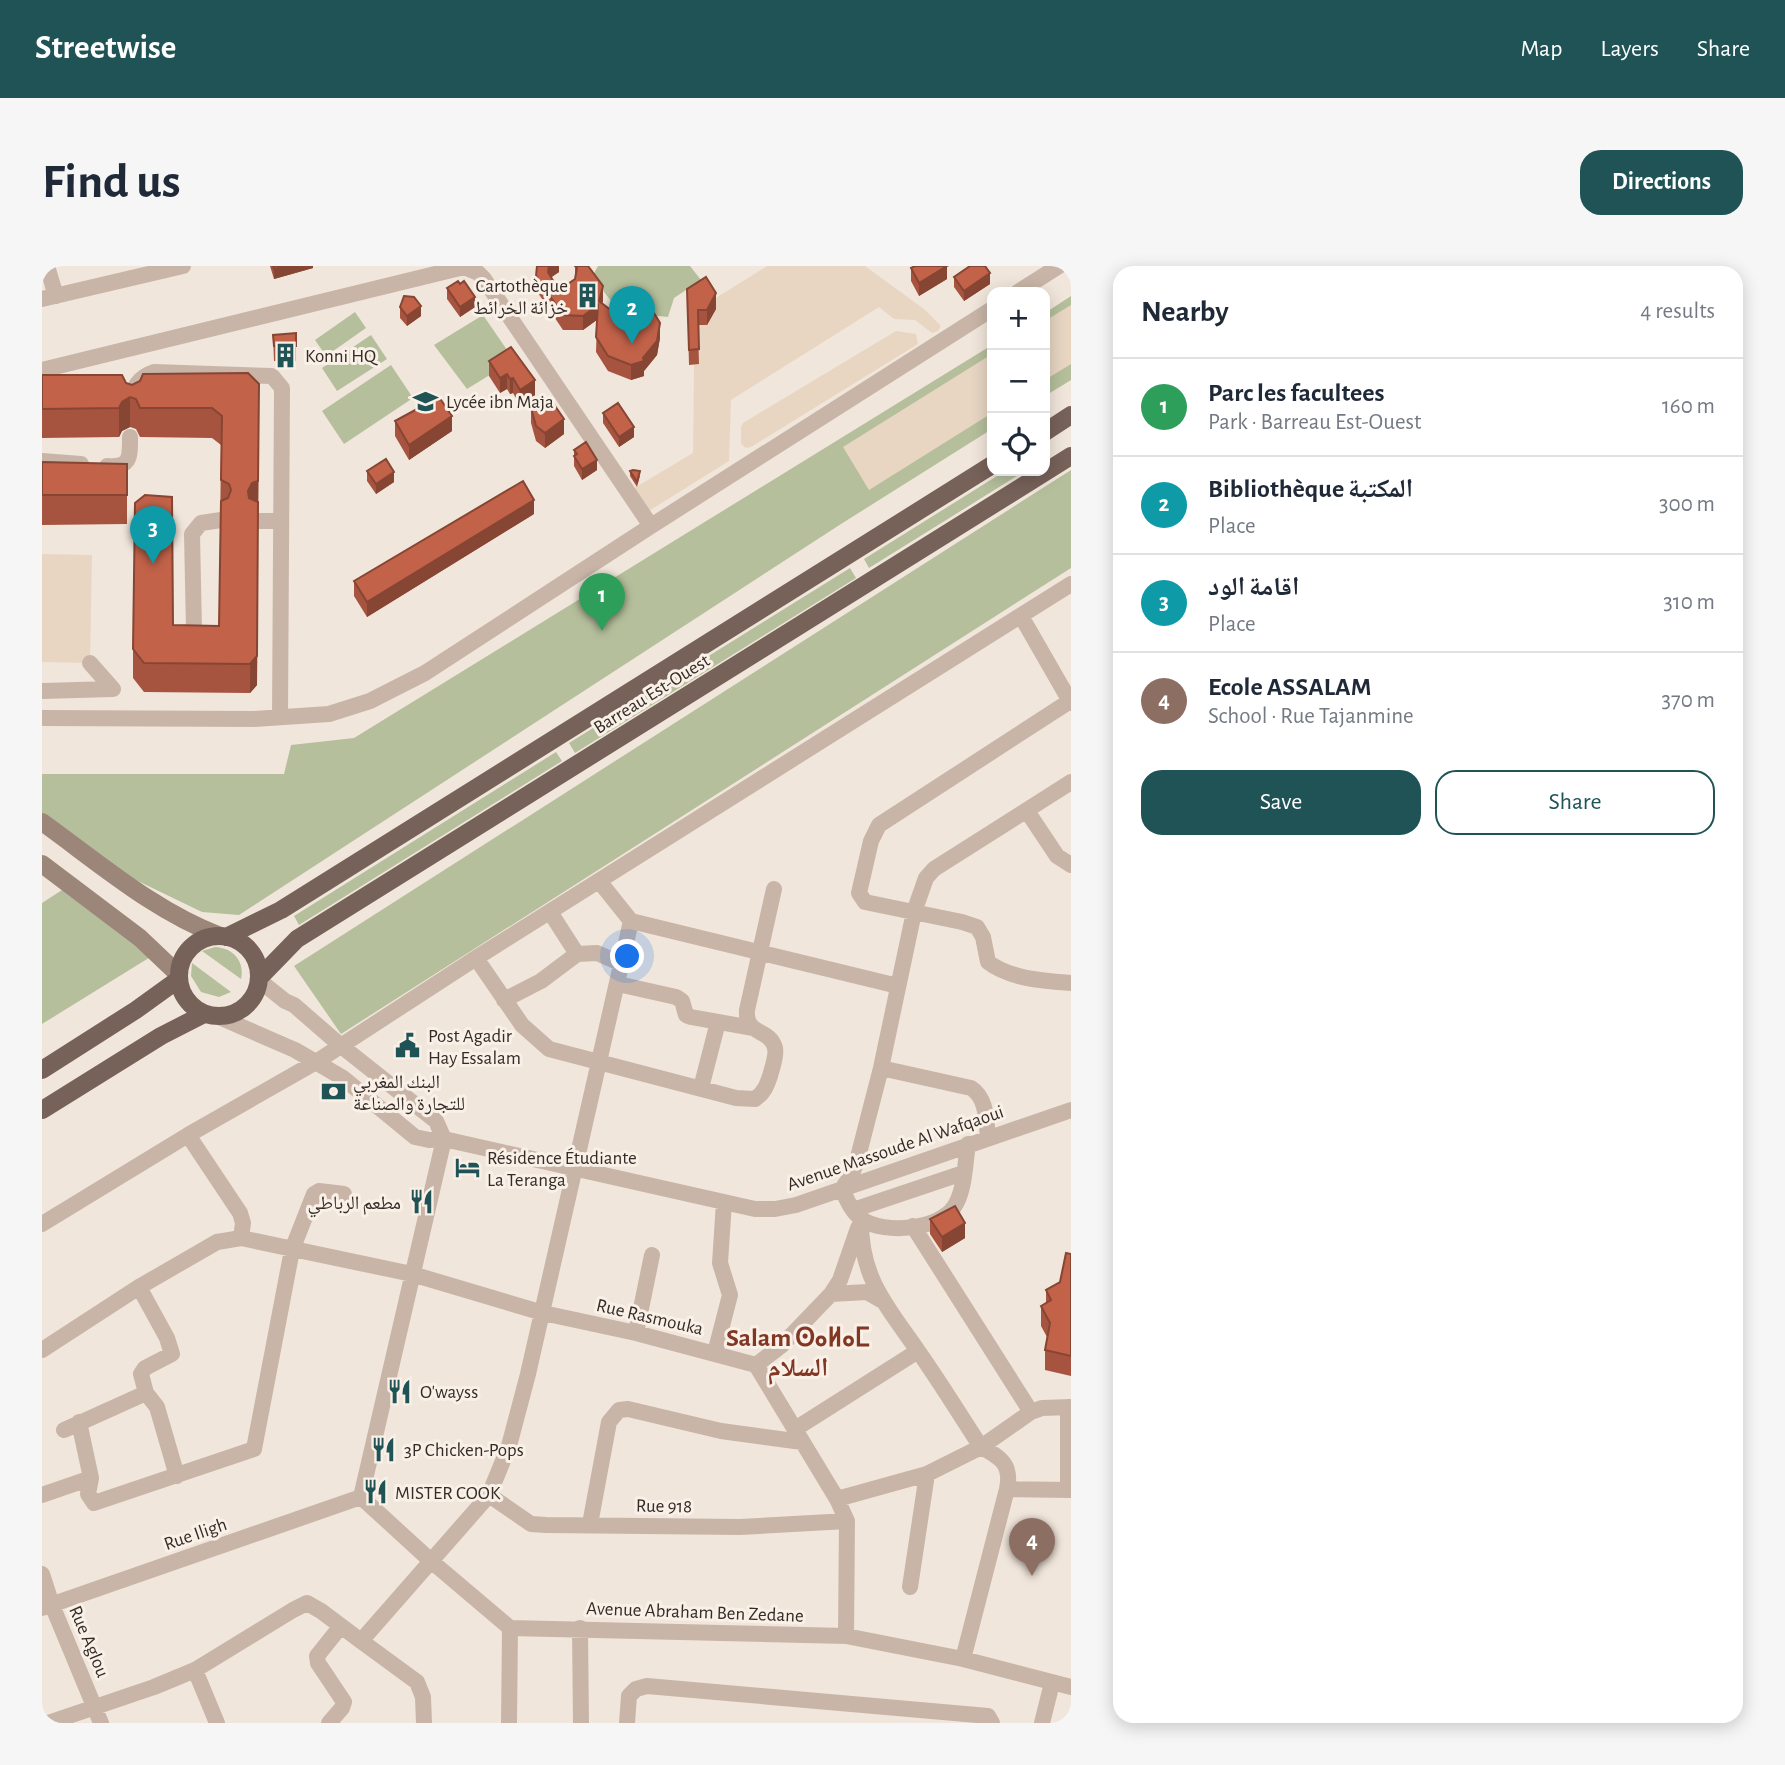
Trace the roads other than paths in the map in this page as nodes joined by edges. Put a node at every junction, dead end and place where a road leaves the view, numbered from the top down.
1 (47, 266) edge
2 (183, 266) edge
3 (1059, 266) edge
4 (1026, 287) edge
5 (49, 298) edge
6 (987, 312) edge
7 (42, 370) edge
8 (132, 404) edge
9 (1071, 415) edge
10 (1050, 429) edge
11 (130, 437) dead end
12 (1071, 456) edge
13 (42, 461) edge
14 (987, 468) edge
15 (221, 520) edge
16 (258, 521) edge
17 (281, 521) junction
18 (651, 526) junction
19 (1071, 584) edge
20 (1021, 616) junction
21 (194, 631) edge
22 (90, 663) dead end
23 (42, 691) edge
24 (1070, 702) edge
25 (280, 717) junction
26 (42, 718) edge
27 (1071, 782) edge
28 (1027, 811) junction
29 (42, 822) edge
30 (42, 864) edge
31 (1071, 865) edge
32 (599, 881) junction
33 (774, 889) dead end
34 (550, 912) junction
35 (914, 912) junction
36 (631, 921) junction
37 (223, 937) junction
38 (760, 950) junction
39 (578, 954) junction
40 (476, 958) junction
41 (622, 964) junction
42 (179, 977) junction
43 (260, 979) junction
44 (1071, 983) edge
45 (618, 984) junction
46 (898, 986) junction
47 (504, 1000) junction
48 (211, 1016) junction
49 (718, 1022) junction
50 (752, 1028) junction
51 (340, 1045) junction
52 (316, 1062) junction
53 (599, 1062) junction
54 (881, 1068) junction
55 (42, 1070) edge
56 (701, 1088) junction
57 (42, 1110) edge
58 (1071, 1110) edge
59 (188, 1135) junction
60 (988, 1137) junction
61 (444, 1139) junction
62 (968, 1144) junction
63 (576, 1167) junction
64 (963, 1173) junction
65 (842, 1189) junction
66 (344, 1194) dead end
67 (724, 1202) junction
68 (857, 1214) junction
69 (42, 1224) edge
70 (913, 1226) junction
71 (241, 1238) junction
72 (292, 1250) junction
73 (652, 1255) dead end
74 (412, 1274) junction
75 (139, 1287) junction
76 (831, 1294) junction
77 (881, 1300) junction
78 (543, 1313) junction
79 (636, 1333) junction
80 (42, 1350) edge
81 (918, 1351) junction
82 (715, 1353) junction
83 (756, 1364) junction
84 (146, 1393) junction
85 (1070, 1407) edge
86 (1036, 1410) junction
87 (798, 1435) junction
88 (981, 1447) junction
89 (927, 1474) junction
90 (177, 1476) junction
91 (91, 1478) junction
92 (1007, 1489) junction
93 (1069, 1490) edge
94 (42, 1495) edge
95 (489, 1495) junction
96 (361, 1497) junction
97 (837, 1499) junction
98 (846, 1521) junction
99 (590, 1524) junction
100 (431, 1561) junction
101 (42, 1574) edge
102 (910, 1587) dead end
103 (47, 1606) edge
104 (341, 1626) junction
105 (510, 1628) junction
106 (580, 1628) junction
107 (846, 1636) junction
108 (361, 1641) junction
109 (963, 1659) junction
110 (195, 1671) junction
111 (1052, 1683) junction
112 (1071, 1687) edge
113 (95, 1707) junction
114 (49, 1723) edge
115 (101, 1723) edge
116 (217, 1723) edge
117 (329, 1723) edge
118 (424, 1723) edge
119 (509, 1723) edge
120 (581, 1723) edge
121 (627, 1723) edge
122 (992, 1723) edge
123 (1042, 1723) edge

1 - 5 street
2 - 5 street
3 - 4 street
6 - 18 street
7 - 18 street
8 - 17 street
9 - 10 main road
11 - 13 street
12 - 43 main road, Barreau Est-Ouest
14 - 37 main road, Barreau Est-Ouest
15 - 21 street
16 - 17 street
17 - 25 street
18 - 25 street
19 - 20 street
20 - 24 street
20 - 32 street
22 - 23 street
24 - 35 street
25 - 26 street
27 - 28 street
28 - 31 street
28 - 35 street
29 - 37 main road
30 - 42 main road
32 - 34 street
32 - 36 street
33 - 38 street
34 - 39 street
34 - 40 street
35 - 44 street
35 - 46 street
36 - 38 street
36 - 41 street
37 - 42 main road
37 - 43 main road
38 - 46 street
38 - 50 street
39 - 41 street
39 - 47 street
40 - 47 street
40 - 51 street
41 - 45 street
42 - 48 main road
42 - 55 main road
43 - 48 main road
43 - 51 street
45 - 49 street
45 - 53 street
46 - 54 street
47 - 53 street
48 - 52 street, Avenue Massoude Al Wafqaoui
48 - 57 main road
49 - 50 street
49 - 56 street
50 - 56 street
51 - 52 street
51 - 61 street
52 - 59 street
52 - 61 street, Avenue Massoude Al Wafqaoui
53 - 56 street
53 - 63 street
54 - 60 street
54 - 65 street
58 - 60 street, Avenue Massoude Al Wafqaoui
59 - 69 street
59 - 71 street
60 - 62 street, Avenue Massoude Al Wafqaoui
61 - 63 street, Avenue Massoude Al Wafqaoui
61 - 74 street
62 - 64 street
62 - 65 street, Avenue Massoude Al Wafqaoui
63 - 67 street, Avenue Massoude Al Wafqaoui
63 - 78 street
64 - 68 street
64 - 70 street
65 - 67 street, Avenue Massoude Al Wafqaoui
65 - 68 street
66 - 72 street
67 - 82 street
68 - 70 street
68 - 76 street
68 - 77 street
70 - 86 street
71 - 72 street, Rue Rasmouka
71 - 75 street
72 - 74 street, Rue Rasmouka
72 - 90 street
73 - 79 street
74 - 78 street, Rue Rasmouka
74 - 96 street
75 - 80 street
75 - 84 street
76 - 77 street
76 - 83 street
77 - 81 street
78 - 79 street, Rue Rasmouka
78 - 95 street
79 - 82 street, Rue Rasmouka
81 - 87 street
81 - 88 street
82 - 83 street, Rue Rasmouka
83 - 87 street
84 - 90 street
84 - 91 street
85 - 86 street
85 - 93 street
86 - 88 street
87 - 97 street
87 - 99 street
88 - 89 street
88 - 92 street
89 - 97 street
89 - 102 street
90 - 91 street
91 - 94 street
92 - 93 street
92 - 109 street
95 - 99 street, Rue 918
95 - 100 street
96 - 100 street
96 - 103 street, Rue Iligh
97 - 98 street
98 - 99 street, Rue 918
98 - 107 street
100 - 105 street
100 - 108 street
101 - 103 street, Rue Aglou
103 - 113 street, Rue Aglou
104 - 108 street
104 - 110 street
104 - 117 street
105 - 106 street, Avenue Abraham Ben Zedane
105 - 119 street
106 - 107 street, Avenue Abraham Ben Zedane
106 - 120 street
107 - 109 street, Avenue Abraham Ben Zedane
108 - 118 street
109 - 111 street, Avenue Abraham Ben Zedane
110 - 113 street
110 - 116 street
111 - 112 street, Avenue Abraham Ben Zedane
111 - 123 street
113 - 114 street
113 - 115 street, Rue Aglou
121 - 122 street

